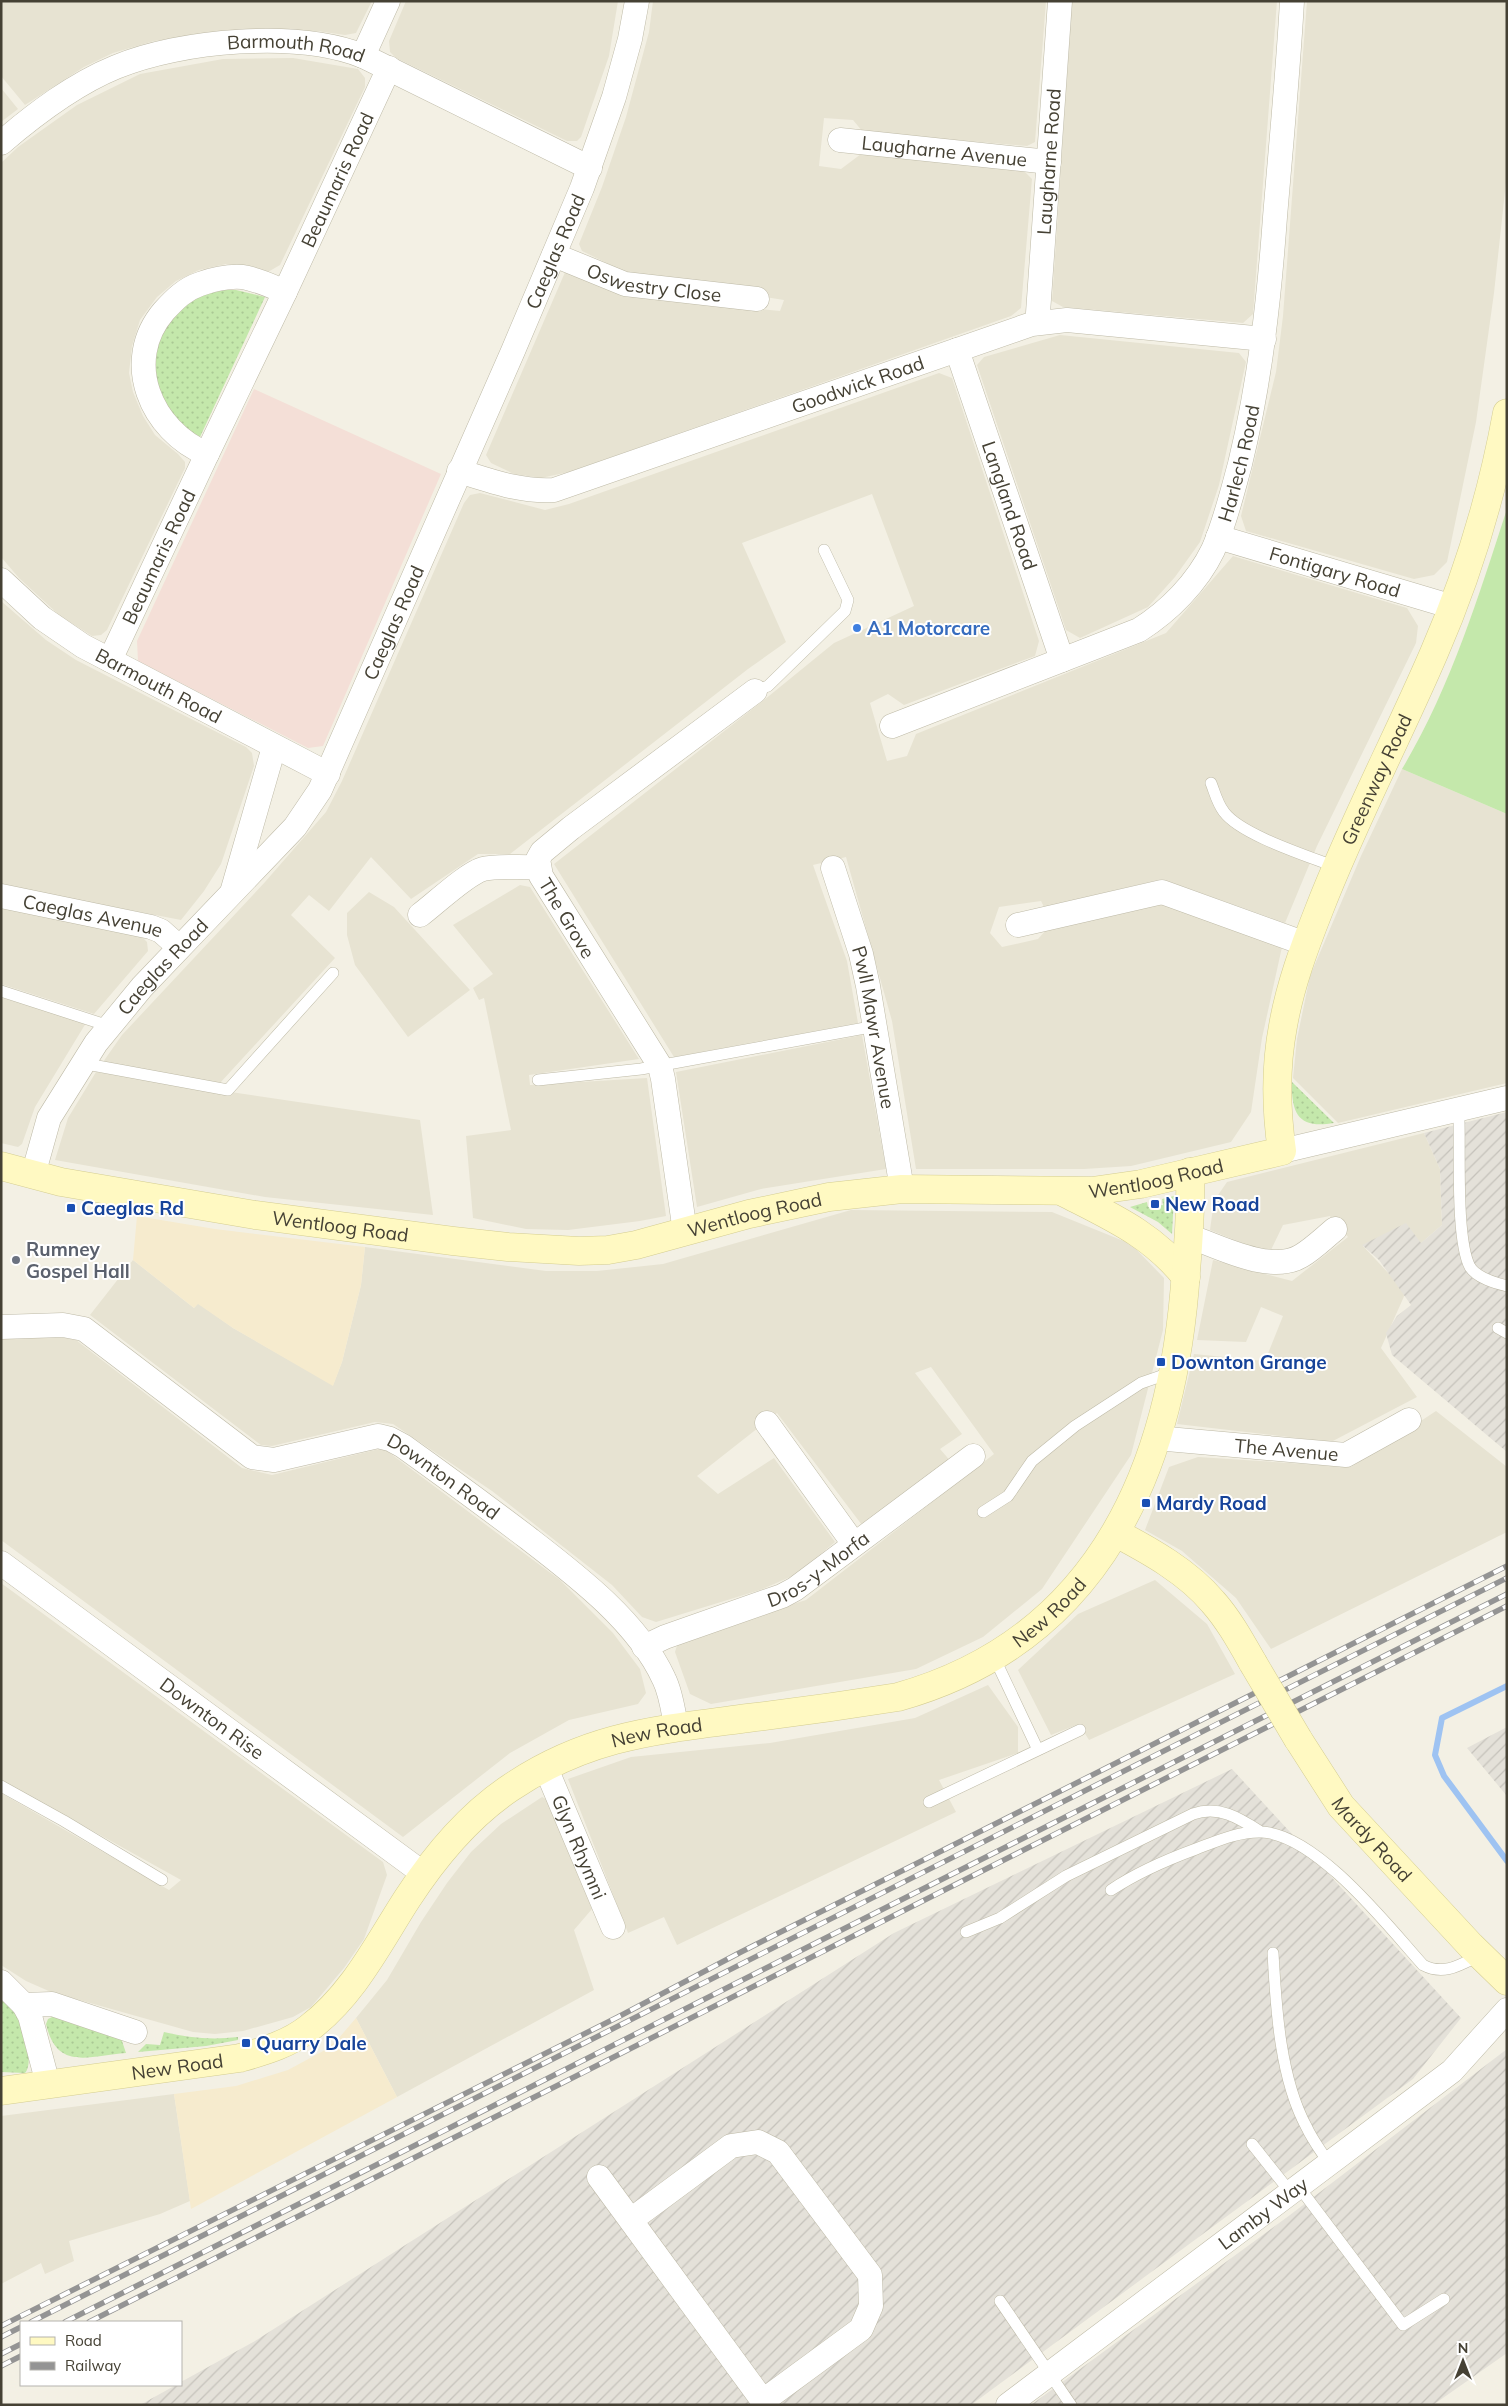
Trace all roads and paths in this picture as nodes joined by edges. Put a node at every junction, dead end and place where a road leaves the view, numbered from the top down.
1 (388, 1) edge
2 (637, 1) edge
3 (1060, 1) edge
4 (1292, 1) edge
5 (364, 56) junction
6 (389, 68) junction
7 (840, 140) dead end
8 (1, 143) edge
9 (1049, 162) junction
10 (590, 168) junction
11 (554, 255) junction
12 (285, 292) junction
13 (758, 299) dead end
14 (1040, 322) junction
15 (1264, 339) junction
16 (957, 350) junction
17 (1507, 413) edge
18 (207, 454) junction
19 (460, 470) junction
20 (1218, 537) junction
21 (824, 550) dead end
22 (1, 580) edge
23 (1453, 607) junction
24 (110, 660) junction
25 (1062, 660) junction
26 (755, 691) joint
27 (892, 726) dead end
28 (274, 747) junction
29 (328, 774) junction
30 (1211, 783) dead end
31 (538, 867) junction
32 (1336, 867) junction
33 (833, 868) dead end
34 (233, 891) junction
35 (1, 896) edge
36 (420, 915) dead end
37 (1018, 925) dead end
38 (1306, 944) junction
39 (179, 947) junction
40 (333, 973) dead end
41 (1, 991) edge
42 (109, 1026) junction
43 (876, 1026) junction
44 (81, 1064) junction
45 (660, 1066) junction
46 (538, 1080) dead end
47 (1507, 1098) edge
48 (1456, 1110) junction
49 (1282, 1151) junction
50 (1, 1166) edge
51 (1190, 1172) junction
52 (33, 1175) junction
53 (902, 1189) junction
54 (1063, 1192) junction
55 (1334, 1229) dead end
56 (685, 1232) junction
57 (1189, 1236) junction
58 (1186, 1277) junction
59 (1507, 1286) edge
60 (1, 1326) edge
61 (1174, 1372) junction
62 (1409, 1420) dead end
63 (767, 1423) dead end
64 (1156, 1438) junction
65 (974, 1456) dead end
66 (983, 1512) dead end
67 (1116, 1533) junction
68 (854, 1544) junction
69 (1, 1563) edge
70 (644, 1647) junction
71 (994, 1658) junction
72 (676, 1726) junction
73 (1080, 1730) dead end
74 (1038, 1750) junction
75 (545, 1766) junction
76 (1, 1786) edge
77 (929, 1802) dead end
78 (1261, 1832) junction
79 (424, 1874) junction
80 (162, 1880) dead end
81 (1111, 1890) dead end
82 (613, 1926) dead end
83 (966, 1932) dead end
84 (1273, 1952) dead end
85 (1480, 1955) junction
86 (1507, 1981) edge
87 (1, 1982) edge
88 (24, 2005) junction
89 (1507, 2010) edge
90 (136, 2032) dead end
91 (48, 2084) junction
92 (1, 2091) edge
93 (1252, 2144) dead end
94 (1329, 2164) junction
95 (599, 2177) dead end
96 (1295, 2190) junction
97 (631, 2220) junction
98 (1444, 2299) dead end
99 (1000, 2301) dead end
100 (1050, 2373) junction
101 (761, 2403) edge
102 (1008, 2405) edge
103 (1071, 2405) edge

1 - 5 street
2 - 10 street, Caeglas Road
3 - 9 street, Laugharne Road
4 - 15 street, Harlech Road
5 - 6 street, Barmouth Road
5 - 8 street, Barmouth Road
6 - 10 street, Barmouth Road
6 - 12 street, Beaumaris Road
7 - 9 street, Laugharne Avenue
9 - 14 street, Laugharne Road
10 - 11 street, Caeglas Road
11 - 13 street, Oswestry Close
11 - 19 street, Caeglas Road
12 - 18 street, Beaumaris Road
12 - 18 street
14 - 15 street, Goodwick Road
14 - 16 street, Goodwick Road
15 - 20 street, Harlech Road
16 - 19 street, Goodwick Road
16 - 25 street, Langland Road
17 - 23 street, Greenway Road
18 - 24 street, Beaumaris Road
19 - 29 street, Caeglas Road
20 - 23 street, Fontigary Road
20 - 25 street, Harlech Road
21 - 26 lane
22 - 24 street, Barmouth Road
23 - 32 street, Greenway Road
24 - 28 street, Barmouth Road
25 - 27 street, Harlech Road
26 - 31 street, The Grove
28 - 29 street, Barmouth Road
28 - 34 street
29 - 34 street, Caeglas Road
30 - 32 lane
31 - 36 street
31 - 45 street, The Grove
32 - 38 street, Greenway Road
33 - 43 street, Pwll Mawr Avenue
34 - 39 street, Caeglas Road
35 - 39 street, Caeglas Avenue
37 - 38 street
38 - 49 street, Greenway Road
39 - 42 street, Caeglas Road
40 - 44 lane
41 - 42 lane
42 - 44 street, Caeglas Road
43 - 45 lane
43 - 53 street, Pwll Mawr Avenue
44 - 52 street, Caeglas Road
45 - 46 lane
45 - 56 street, The Grove
47 - 48 street, Wentloog Road
48 - 49 street, Wentloog Road
48 - 59 lane
49 - 51 street, Wentloog Road
50 - 52 street, Wentloog Road
51 - 54 street, Wentloog Road
51 - 57 street, New Road
52 - 56 street, Wentloog Road
53 - 54 street, Wentloog Road
53 - 56 street, Wentloog Road
54 - 58 street
55 - 57 street
57 - 58 street, New Road
58 - 61 street, New Road
60 - 70 street, Downton Road
61 - 64 street, New Road
61 - 66 lane
62 - 64 street, The Avenue
63 - 68 street
64 - 67 street, New Road
65 - 68 street, Dros-y-Morfa
67 - 71 street, New Road
67 - 85 street, Mardy Road, bridge
68 - 70 street, Dros-y-Morfa
69 - 79 street, Downton Rise
70 - 72 street, Downton Road
71 - 72 street, New Road
71 - 74 lane
72 - 75 street, New Road
73 - 74 lane
74 - 77 lane
75 - 79 street, New Road
75 - 82 street, Glyn Rhymni
76 - 80 lane
78 - 81 lane
78 - 83 lane
78 - 85 lane
79 - 91 street, New Road
84 - 94 lane
85 - 86 street, Mardy Road
87 - 88 street
88 - 90 street
88 - 91 street
89 - 94 street, Lamby Way
91 - 92 street, New Road
93 - 96 lane
94 - 96 street, Lamby Way
95 - 97 street
96 - 98 lane
96 - 100 street, Lamby Way
97 - 101 street
97 - 101 street
99 - 100 lane
100 - 102 street, Lamby Way
100 - 103 lane

